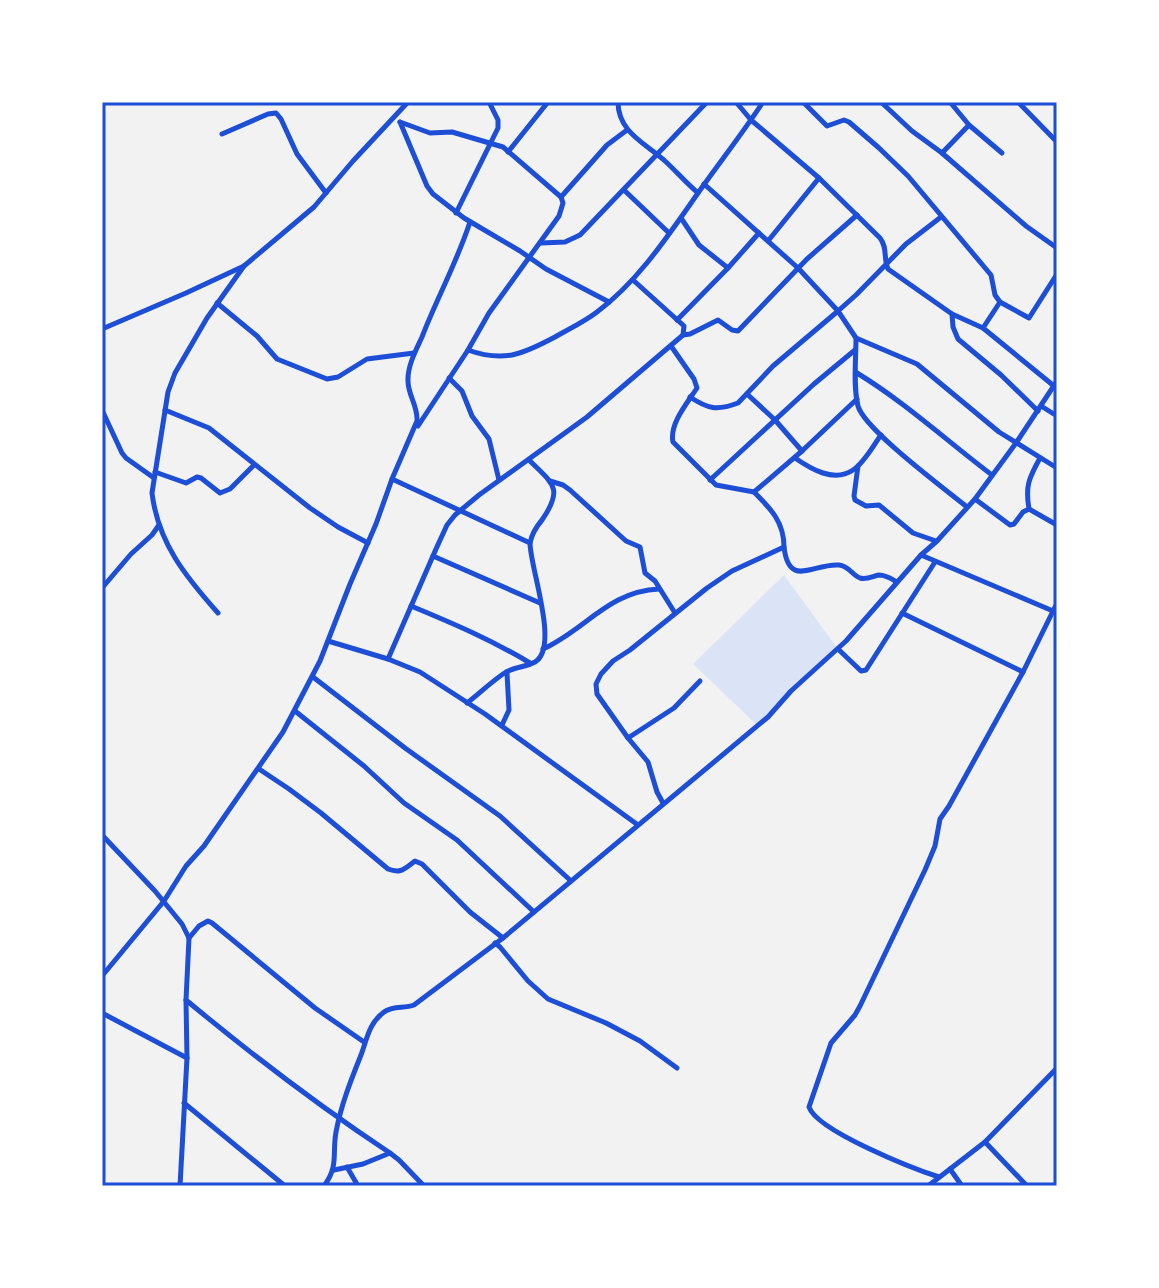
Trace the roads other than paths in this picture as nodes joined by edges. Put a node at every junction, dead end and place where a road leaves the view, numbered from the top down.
1 (408, 102) edge
2 (489, 102) edge
3 (548, 102) edge
4 (618, 102) edge
5 (707, 102) edge
6 (736, 102) edge
7 (763, 102) edge
8 (803, 102) edge
9 (881, 102) edge
10 (950, 102) edge
11 (1018, 102) edge
12 (397, 115) junction
13 (751, 120) junction
14 (400, 122) junction
15 (969, 125) junction
16 (627, 130) junction
17 (222, 134) dead end
18 (490, 142) junction
19 (1057, 142) edge
20 (508, 152) junction
21 (942, 153) junction
22 (1002, 153) dead end
23 (656, 154) junction
24 (819, 178) junction
25 (704, 184) junction
26 (624, 190) junction
27 (326, 193) junction
28 (698, 193) junction
29 (561, 197) junction
30 (456, 213) junction
31 (857, 215) junction
32 (941, 217) junction
33 (681, 218) junction
34 (470, 222) junction
35 (669, 233) junction
36 (759, 233) junction
37 (768, 241) junction
38 (540, 243) junction
39 (1057, 248) edge
40 (529, 258) junction
41 (886, 264) junction
42 (244, 266) junction
43 (728, 268) junction
44 (798, 268) junction
45 (1057, 274) edge
46 (633, 280) junction
47 (609, 302) junction
48 (1000, 302) junction
49 (217, 303) junction
50 (838, 311) junction
51 (952, 314) junction
52 (677, 320) junction
53 (983, 328) junction
54 (102, 329) edge
55 (683, 335) junction
56 (856, 338) junction
57 (671, 346) junction
58 (856, 349) junction
59 (468, 350) junction
60 (415, 353) junction
61 (856, 372) junction
62 (449, 378) junction
63 (1055, 384) edge
64 (747, 394) junction
65 (690, 397) junction
66 (857, 399) junction
67 (1040, 409) junction
68 (102, 410) edge
69 (165, 410) junction
70 (1057, 416) edge
71 (775, 420) junction
72 (881, 435) junction
73 (411, 437) junction
74 (1016, 443) junction
75 (802, 451) junction
76 (795, 458) junction
77 (1040, 458) junction
78 (529, 460) junction
79 (254, 465) junction
80 (858, 466) junction
81 (1057, 468) edge
82 (154, 475) junction
83 (992, 475) junction
84 (392, 479) junction
85 (499, 480) junction
86 (710, 480) junction
87 (550, 481) junction
88 (754, 492) junction
89 (975, 499) junction
90 (967, 507) junction
91 (1029, 509) junction
92 (461, 510) junction
93 (159, 525) junction
94 (1057, 525) edge
95 (937, 541) junction
96 (368, 543) junction
97 (530, 543) junction
98 (784, 547) junction
99 (921, 555) junction
100 (433, 556) junction
101 (935, 562) junction
102 (897, 582) junction
103 (102, 588) edge
104 (660, 589) junction
105 (1057, 603) edge
106 (540, 604) junction
107 (411, 606) junction
108 (1053, 612) junction
109 (218, 613) dead end
110 (675, 613) junction
111 (902, 613) junction
112 (328, 641) junction
113 (543, 649) junction
114 (838, 649) junction
115 (388, 659) junction
116 (531, 664) junction
117 (507, 672) junction
118 (1023, 672) junction
119 (313, 677) junction
120 (700, 681) dead end
121 (467, 703) junction
122 (295, 711) junction
123 (502, 726) junction
124 (628, 738) junction
125 (259, 769) junction
126 (663, 803) junction
127 (638, 825) junction
128 (102, 835) edge
129 (109, 843) junction
130 (102, 849) edge
131 (571, 881) junction
132 (164, 901) junction
133 (534, 912) junction
134 (189, 938) junction
135 (503, 938) junction
136 (495, 943) junction
137 (102, 976) edge
138 (186, 1000) junction
139 (102, 1013) edge
140 (364, 1042) junction
141 (187, 1058) junction
142 (677, 1068) dead end
143 (1057, 1068) edge
144 (183, 1102) junction
145 (340, 1119) junction
146 (985, 1142) junction
147 (390, 1153) junction
148 (347, 1167) junction
149 (950, 1169) junction
150 (334, 1170) junction
151 (939, 1177) junction
152 (180, 1186) edge
153 (285, 1186) edge
154 (324, 1186) edge
155 (358, 1186) edge
156 (424, 1186) edge
157 (928, 1186) edge
158 (962, 1186) edge
159 (1027, 1186) edge

1 - 12 street
2 - 18 street
3 - 20 street
4 - 16 street
5 - 23 street
6 - 13 street
7 - 13 street
8 - 32 street
9 - 21 street
10 - 15 street
11 - 19 street
12 - 14 street
12 - 27 street
13 - 24 street
13 - 25 street
14 - 18 street
14 - 30 street
15 - 21 street
15 - 22 street
16 - 23 street
16 - 29 street
17 - 27 street
18 - 20 street
18 - 30 street
20 - 29 street
21 - 39 street
23 - 26 street
23 - 28 street
24 - 31 street
24 - 37 street
25 - 28 street
25 - 36 street
26 - 35 street
26 - 38 street
27 - 42 street
28 - 33 street
29 - 38 street
30 - 34 street
31 - 41 street
31 - 44 street
32 - 41 street
32 - 48 street
33 - 35 street
33 - 43 street
34 - 40 street
34 - 60 street
35 - 46 street
36 - 37 street
36 - 43 street
37 - 44 street
38 - 40 street
40 - 47 street
40 - 59 street
41 - 50 street
41 - 51 street
42 - 49 street
42 - 54 street
43 - 52 street
44 - 50 street
44 - 55 street
45 - 48 street
46 - 47 street
46 - 52 street
47 - 59 street
48 - 53 street
49 - 60 street
49 - 69 street
50 - 56 street
50 - 64 street
51 - 53 street
51 - 67 street
52 - 55 street
53 - 63 street
55 - 57 street
56 - 58 street
56 - 74 street
57 - 65 street
57 - 78 street
58 - 61 street
58 - 71 street
59 - 62 street
60 - 73 street
61 - 66 street
61 - 83 street
62 - 73 street
62 - 85 street
63 - 67 street
64 - 65 street
64 - 71 street
65 - 86 street
66 - 72 street
66 - 75 street
67 - 70 street
67 - 74 street
68 - 82 street
69 - 79 street
69 - 82 street
71 - 75 street
71 - 86 street
72 - 80 street
72 - 90 street
73 - 84 street
74 - 77 street
74 - 83 street
75 - 76 street
76 - 80 street
76 - 88 street
77 - 81 street
77 - 91 street
78 - 85 street
78 - 87 street
79 - 82 street
79 - 96 street
80 - 95 street
82 - 93 street
83 - 89 street
84 - 92 street
84 - 96 street
85 - 92 street
86 - 88 street
87 - 97 street
87 - 104 street
88 - 98 street
89 - 90 street
89 - 91 street
90 - 95 street
91 - 94 street
92 - 97 street
92 - 100 street
93 - 103 street
93 - 109 street
95 - 99 street
96 - 112 street
97 - 106 street
98 - 102 street
98 - 110 street
99 - 101 street
99 - 102 street
100 - 106 street
100 - 107 street
101 - 108 street
101 - 111 street
102 - 114 street
104 - 110 street
104 - 113 street
105 - 108 street
106 - 113 street
107 - 115 street
107 - 116 street
108 - 118 street
110 - 124 street
111 - 114 street
111 - 118 street
112 - 115 street
112 - 119 street
113 - 116 street
114 - 126 street
115 - 121 street
116 - 117 street
117 - 121 street
117 - 123 street
118 - 151 street
119 - 122 street
119 - 131 street
120 - 124 street
121 - 123 street
122 - 125 street
122 - 133 street
123 - 127 street
124 - 126 street
125 - 132 street
125 - 135 street
126 - 127 street
127 - 131 street
128 - 129 street
129 - 130 street
129 - 132 street
131 - 133 street
132 - 134 street
132 - 137 street
133 - 135 street
134 - 138 street
134 - 140 street
135 - 136 street
136 - 140 street
136 - 142 street
138 - 141 street
138 - 145 street
139 - 141 street
140 - 145 street
141 - 144 street
143 - 146 street
144 - 152 street
144 - 153 street
145 - 147 street
145 - 150 street
146 - 149 street
146 - 159 street
147 - 148 street
147 - 156 street
148 - 150 street
148 - 155 street
149 - 151 street
149 - 158 street
150 - 154 street
151 - 157 street

